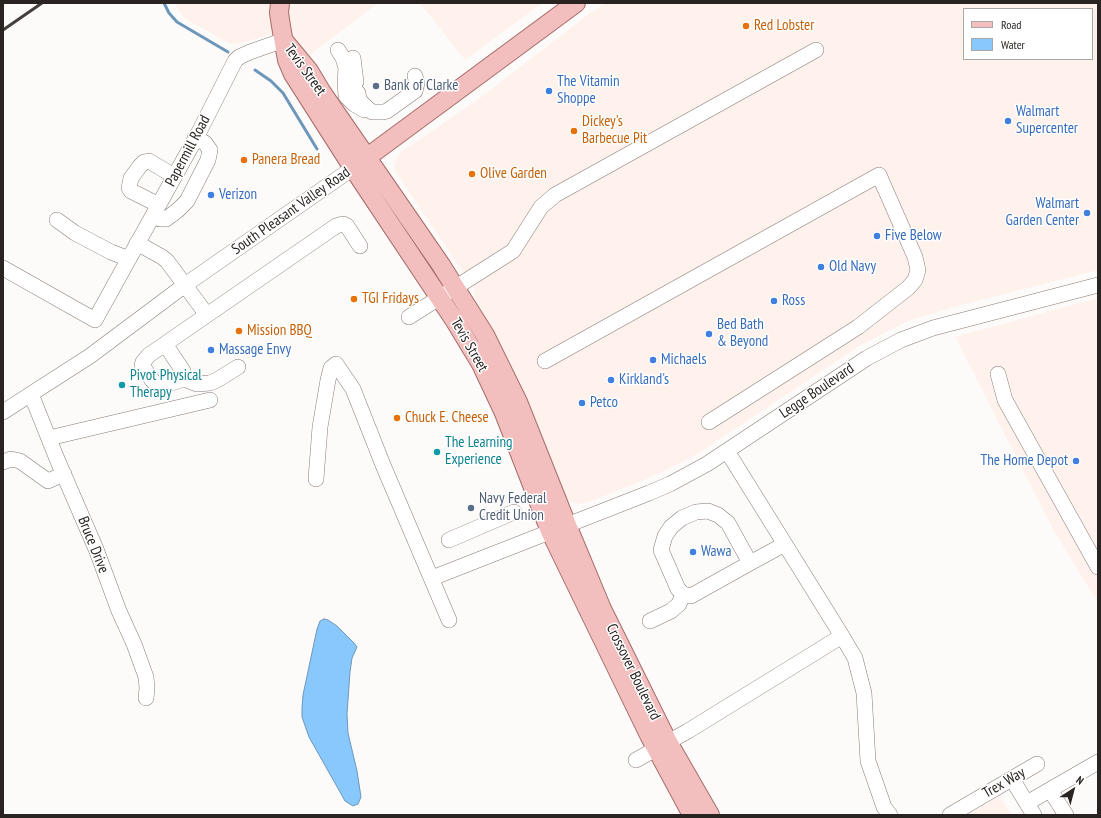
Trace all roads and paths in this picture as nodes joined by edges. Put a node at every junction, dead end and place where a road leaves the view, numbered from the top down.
1 (280, 3) edge
2 (576, 3) edge
3 (284, 40) junction
4 (816, 50) dead end
5 (415, 76) dead end
6 (375, 112) junction
7 (195, 138) junction
8 (360, 163) junction
9 (174, 176) junction
10 (156, 210) junction
11 (57, 220) dead end
12 (137, 243) junction
13 (360, 246) dead end
14 (129, 259) junction
15 (3, 268) edge
16 (185, 285) junction
17 (1098, 285) edge
18 (455, 287) junction
19 (439, 297) junction
20 (207, 315) junction
21 (409, 317) dead end
22 (165, 344) junction
23 (545, 361) dead end
24 (238, 367) dead end
25 (998, 374) dead end
26 (184, 379) junction
27 (31, 394) junction
28 (210, 400) dead end
29 (3, 412) edge
30 (710, 422) dead end
31 (49, 438) junction
32 (726, 451) junction
33 (3, 462) edge
34 (64, 474) junction
35 (316, 479) dead end
36 (514, 512) dead end
37 (567, 525) junction
38 (550, 531) junction
39 (449, 540) dead end
40 (785, 544) junction
41 (750, 563) junction
42 (1098, 567) edge
43 (432, 578) junction
44 (683, 594) junction
45 (449, 620) dead end
46 (650, 621) dead end
47 (842, 636) junction
48 (146, 698) dead end
49 (662, 746) junction
50 (636, 760) dead end
51 (1098, 762) edge
52 (1037, 764) dead end
53 (1012, 779) junction
54 (1050, 790) junction
55 (1031, 809) edge
56 (692, 815) edge
57 (710, 815) edge
58 (890, 815) edge
59 (950, 815) edge
60 (1066, 815) edge

1 - 3 main road
2 - 8 main road, South Pleasant Valley Road
3 - 7 street, Papermill Road
3 - 8 main road, Tevis Street
4 - 18 street
5 - 6 street
6 - 6 street
7 - 9 street, Papermill Road
7 - 10 street
8 - 16 street, South Pleasant Valley Road
8 - 18 main road, Tevis Street
8 - 19 main road, Tevis Street
9 - 10 street, Papermill Road
9 - 10 street
10 - 12 street, Papermill Road
11 - 14 street
12 - 14 street, Papermill Road
12 - 16 street
13 - 20 street
14 - 15 street, Papermill Road
16 - 20 street
16 - 27 street, South Pleasant Valley Road
17 - 32 street, Legge Boulevard
18 - 19 street
18 - 37 main road, Tevis Street
19 - 21 street
19 - 38 main road, Tevis Street
20 - 22 street
22 - 26 street
22 - 26 street
23 - 30 street
24 - 26 street
25 - 42 street
27 - 29 street, South Pleasant Valley Road
27 - 31 street, Bruce Drive
28 - 31 street
31 - 34 street, Bruce Drive
32 - 37 street, Legge Boulevard
32 - 40 street
33 - 34 street
34 - 48 street, Bruce Drive
35 - 43 street
36 - 39 street
37 - 38 street, Legge Boulevard
37 - 49 main road, Crossover Boulevard
38 - 43 street, Legge Boulevard
38 - 49 main road, Crossover Boulevard
40 - 41 street
40 - 47 street
41 - 44 street
41 - 44 street
43 - 45 street
44 - 46 street
47 - 49 street
47 - 58 street
49 - 50 street
49 - 56 main road, Crossover Boulevard
49 - 57 main road, Crossover Boulevard
51 - 54 street
52 - 53 street, Trex Way
53 - 55 street
53 - 59 street, Trex Way
54 - 55 street
54 - 60 street

